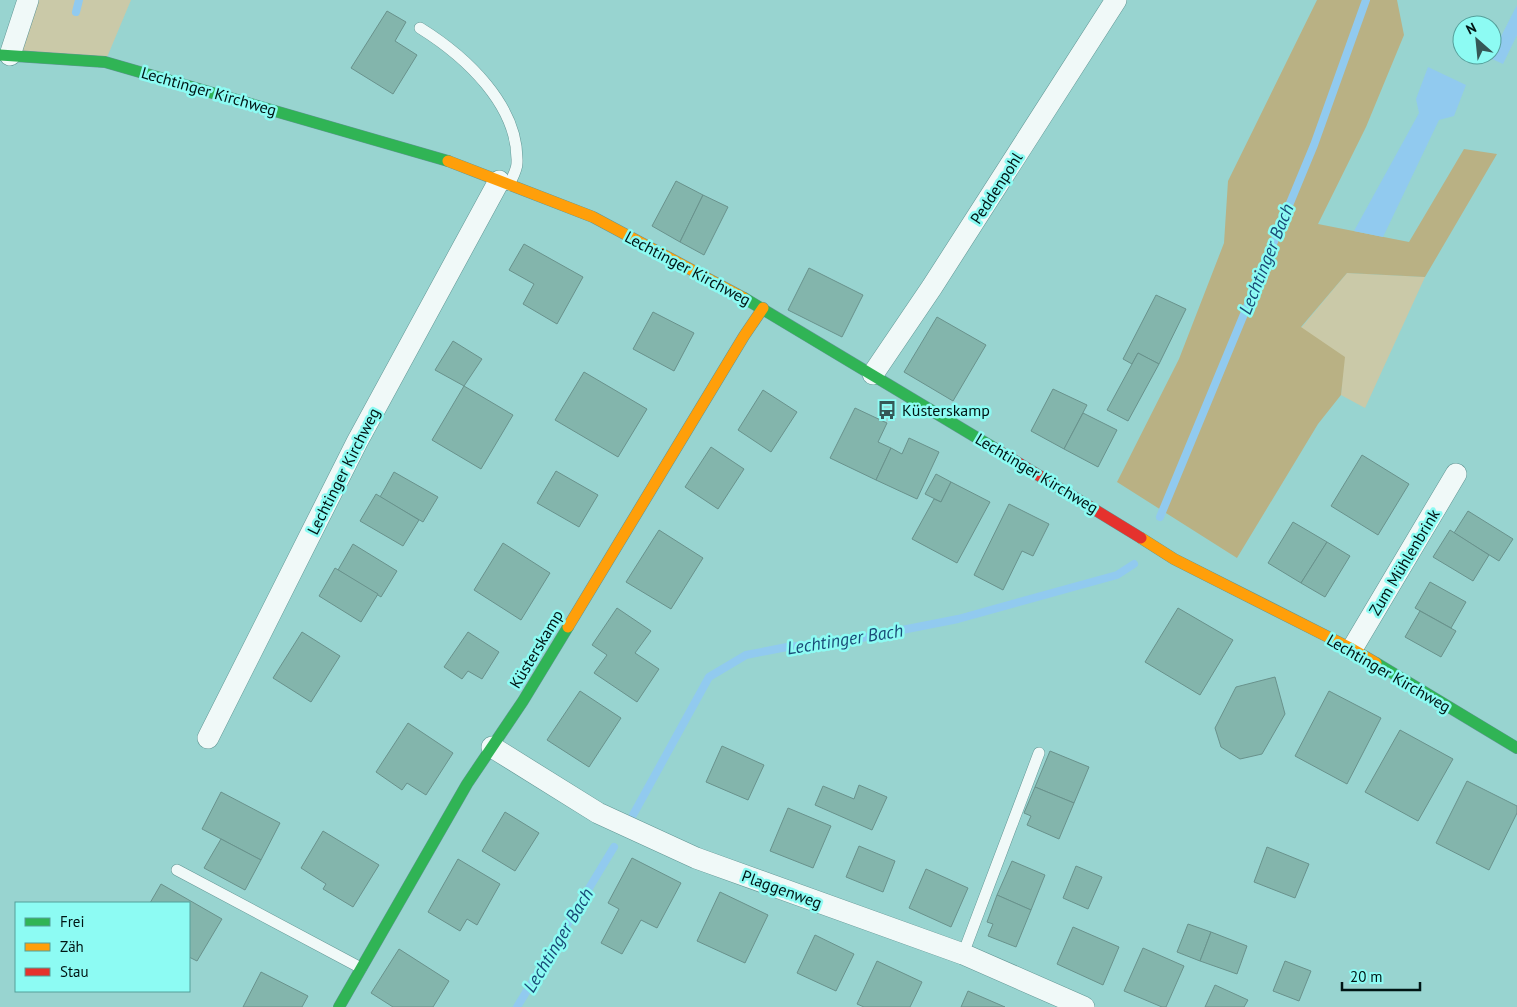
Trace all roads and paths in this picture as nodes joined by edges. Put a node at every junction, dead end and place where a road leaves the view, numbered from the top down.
1 (28, 0) edge
2 (1116, 0) edge
3 (420, 28) dead end
4 (5, 55) edge
5 (504, 183) junction
6 (763, 308) junction
7 (873, 374) junction
8 (1456, 474) dead end
9 (1352, 649) junction
10 (208, 738) dead end
11 (492, 747) junction
12 (1517, 748) edge
13 (1039, 753) dead end
14 (178, 870) dead end
15 (963, 954) junction
16 (362, 968) junction
17 (339, 1007) edge
18 (1084, 1007) edge

1 - 4 street
2 - 7 street, Peddenpohl
3 - 5 lane
4 - 5 street, Lechtinger Kirchweg
5 - 6 street, Lechtinger Kirchweg
5 - 10 street, Lechtinger Kirchweg
6 - 7 street, Lechtinger Kirchweg
6 - 11 street, Küsterskamp
7 - 9 street, Lechtinger Kirchweg
8 - 9 street, Zum Mühlenbrink
9 - 12 street, Lechtinger Kirchweg
11 - 15 street, Plaggenweg
11 - 16 street, Küsterskamp
13 - 15 lane
14 - 16 lane
15 - 18 street, Plaggenweg
16 - 17 street, Küsterskamp

